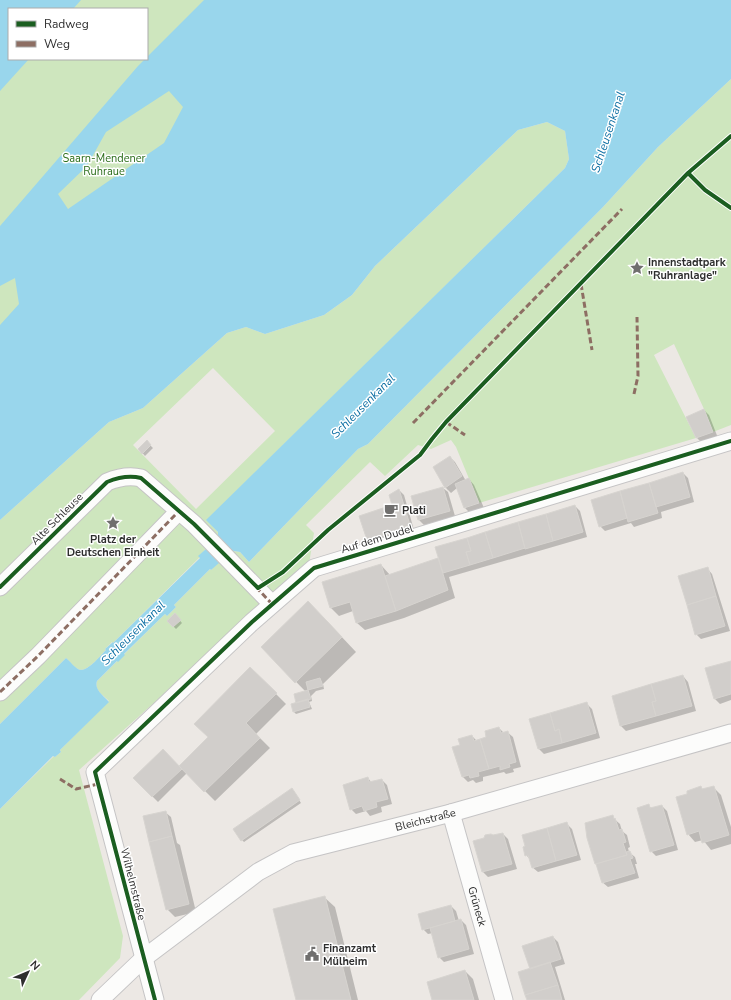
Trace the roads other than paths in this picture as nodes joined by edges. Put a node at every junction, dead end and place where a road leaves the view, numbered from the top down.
1 (731, 441) edge
2 (179, 511) junction
3 (0, 587) edge
4 (272, 604) junction
5 (0, 692) edge
6 (731, 732) edge
7 (95, 772) joint
8 (452, 812) junction
9 (144, 958) junction
10 (100, 1000) edge
11 (155, 1000) edge
12 (504, 1000) edge

1 - 4 street, Auf dem Dudel
2 - 3 street, Alte Schleuse
2 - 4 street, Alte Schleuse
2 - 5 street
4 - 7 street, Auf dem Dudel
6 - 8 street, Bleichstraße
7 - 9 street, Wilhelmstraße
8 - 9 street, Bleichstraße
8 - 12 street, Grüneck
9 - 10 street, Bleichstraße
9 - 11 street, Wilhelmstraße

